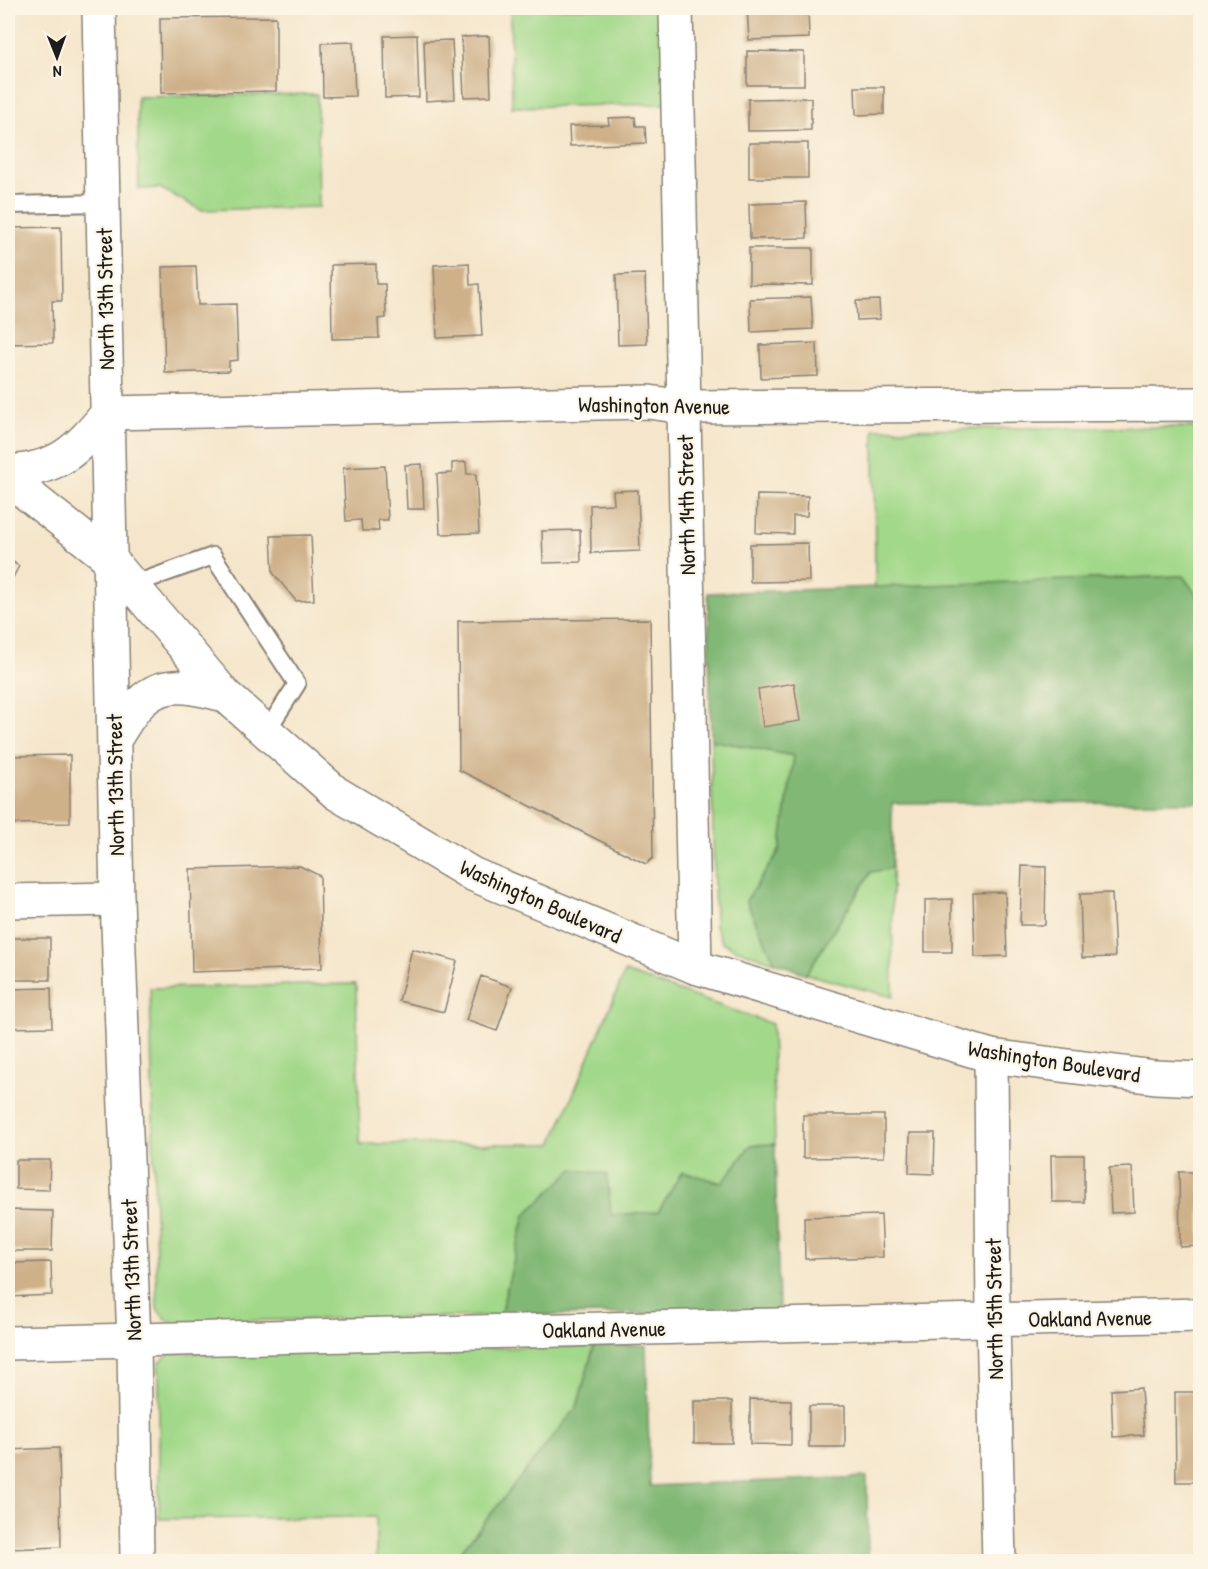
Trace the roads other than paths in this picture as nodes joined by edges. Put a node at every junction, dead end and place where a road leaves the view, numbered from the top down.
1 (99, 8) edge
2 (676, 8) edge
3 (103, 203) junction
4 (8, 205) edge
5 (1200, 404) edge
6 (684, 407) junction
7 (108, 413) junction
8 (8, 472) edge
9 (8, 479) edge
10 (110, 559) junction
11 (132, 585) junction
12 (225, 695) junction
13 (266, 732) junction
14 (114, 740) junction
15 (117, 899) junction
16 (8, 901) edge
17 (695, 966) junction
18 (991, 1056) junction
19 (1200, 1079) edge
20 (1200, 1316) edge
21 (993, 1321) junction
22 (134, 1341) junction
23 (8, 1343) edge
24 (137, 1562) edge
25 (999, 1562) edge

1 - 3 street, North 13th Street
2 - 6 street, North 14th Street
3 - 4 lane
3 - 7 street, North 13th Street
5 - 6 street, Washington Avenue
6 - 7 street, Washington Avenue
6 - 17 street, North 14th Street
7 - 8 street
7 - 10 street, North 13th Street
9 - 10 street, Washington Boulevard
10 - 11 street, Washington Boulevard
10 - 14 street, North 13th Street
11 - 12 street, Washington Boulevard
11 - 13 lane
12 - 13 street, Washington Boulevard
12 - 14 street
13 - 17 street, Washington Boulevard
14 - 15 street, North 13th Street
15 - 16 street
15 - 22 street, North 13th Street
17 - 18 street, Washington Boulevard
18 - 19 street, Washington Boulevard
18 - 21 street, North 15th Street
20 - 21 street, Oakland Avenue
21 - 22 street, Oakland Avenue
21 - 25 street, North 15th Street
22 - 23 street, Oakland Avenue
22 - 24 street, North 13th Street

